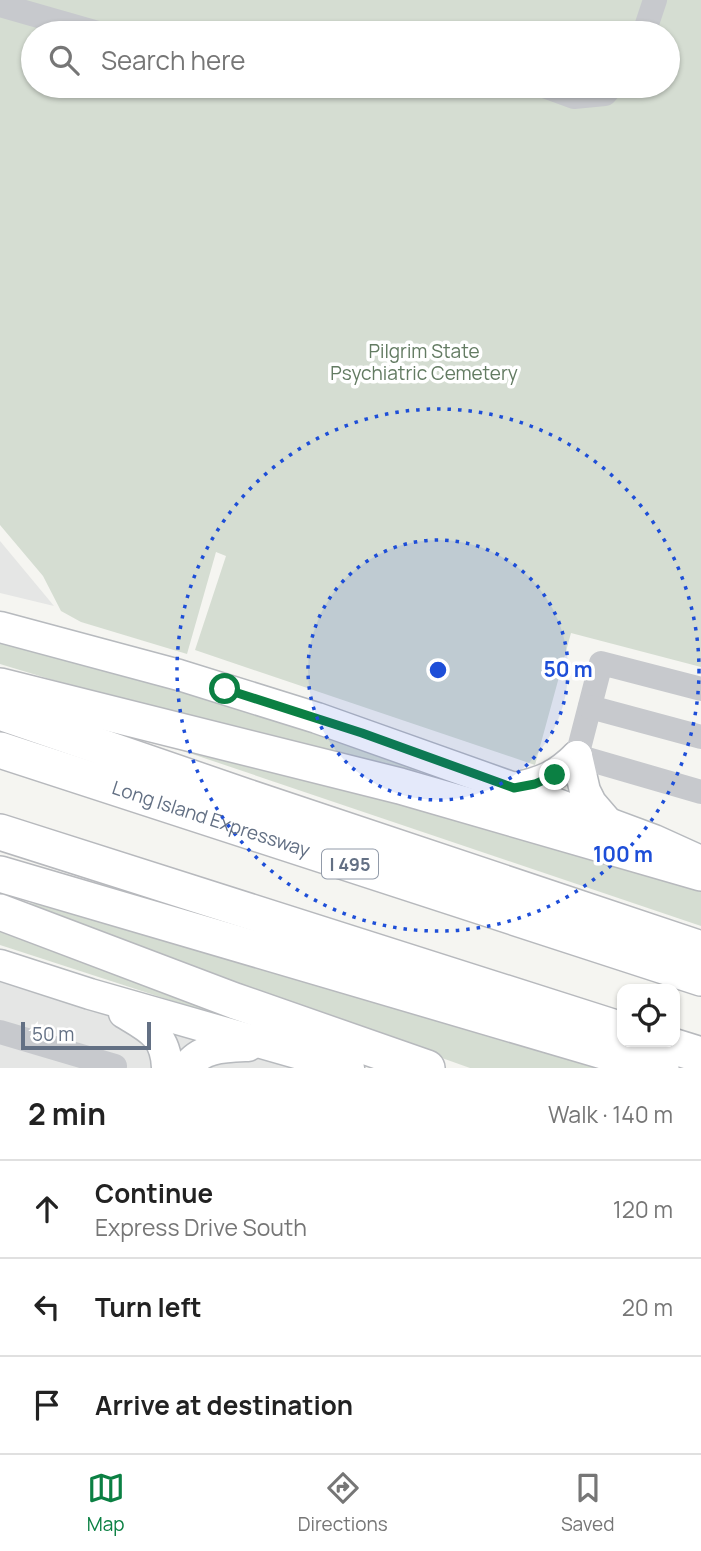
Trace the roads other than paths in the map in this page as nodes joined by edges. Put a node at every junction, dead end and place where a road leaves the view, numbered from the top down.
1 (655, 0) edge
2 (0, 5) edge
3 (56, 21) edge
4 (648, 21) edge
5 (0, 626) edge
6 (0, 686) edge
7 (701, 689) edge
8 (590, 707) junction
9 (0, 712) edge
10 (701, 737) edge
11 (0, 750) edge
12 (577, 756) junction
13 (514, 788) junction
14 (701, 792) edge
15 (609, 824) junction
16 (0, 832) edge
17 (701, 860) edge
18 (701, 873) edge
19 (0, 874) edge
20 (0, 912) edge
21 (701, 949) edge
22 (0, 965) edge
23 (701, 978) edge
24 (90, 994) junction
25 (617, 1028) edge
26 (0, 1032) edge
27 (269, 1045) junction
28 (675, 1047) edge
29 (701, 1055) edge
30 (115, 1066) edge
31 (167, 1068) edge
32 (186, 1068) edge
33 (349, 1068) edge
34 (427, 1068) edge
35 (661, 1068) edge

1 - 4 lane
2 - 3 lane
5 - 13 main road
6 - 18 highway
7 - 8 lane
8 - 10 lane
8 - 12 lane
9 - 21 highway
11 - 23 highway, Long Island Expressway / I 495
12 - 13 main road
12 - 14 lane
12 - 15 main road
13 - 15 main road
15 - 17 main road
16 - 25 highway
19 - 35 highway
20 - 34 highway
22 - 24 main road
24 - 27 main road
24 - 31 main road
26 - 30 lane
27 - 32 main road
27 - 33 main road
28 - 29 highway

